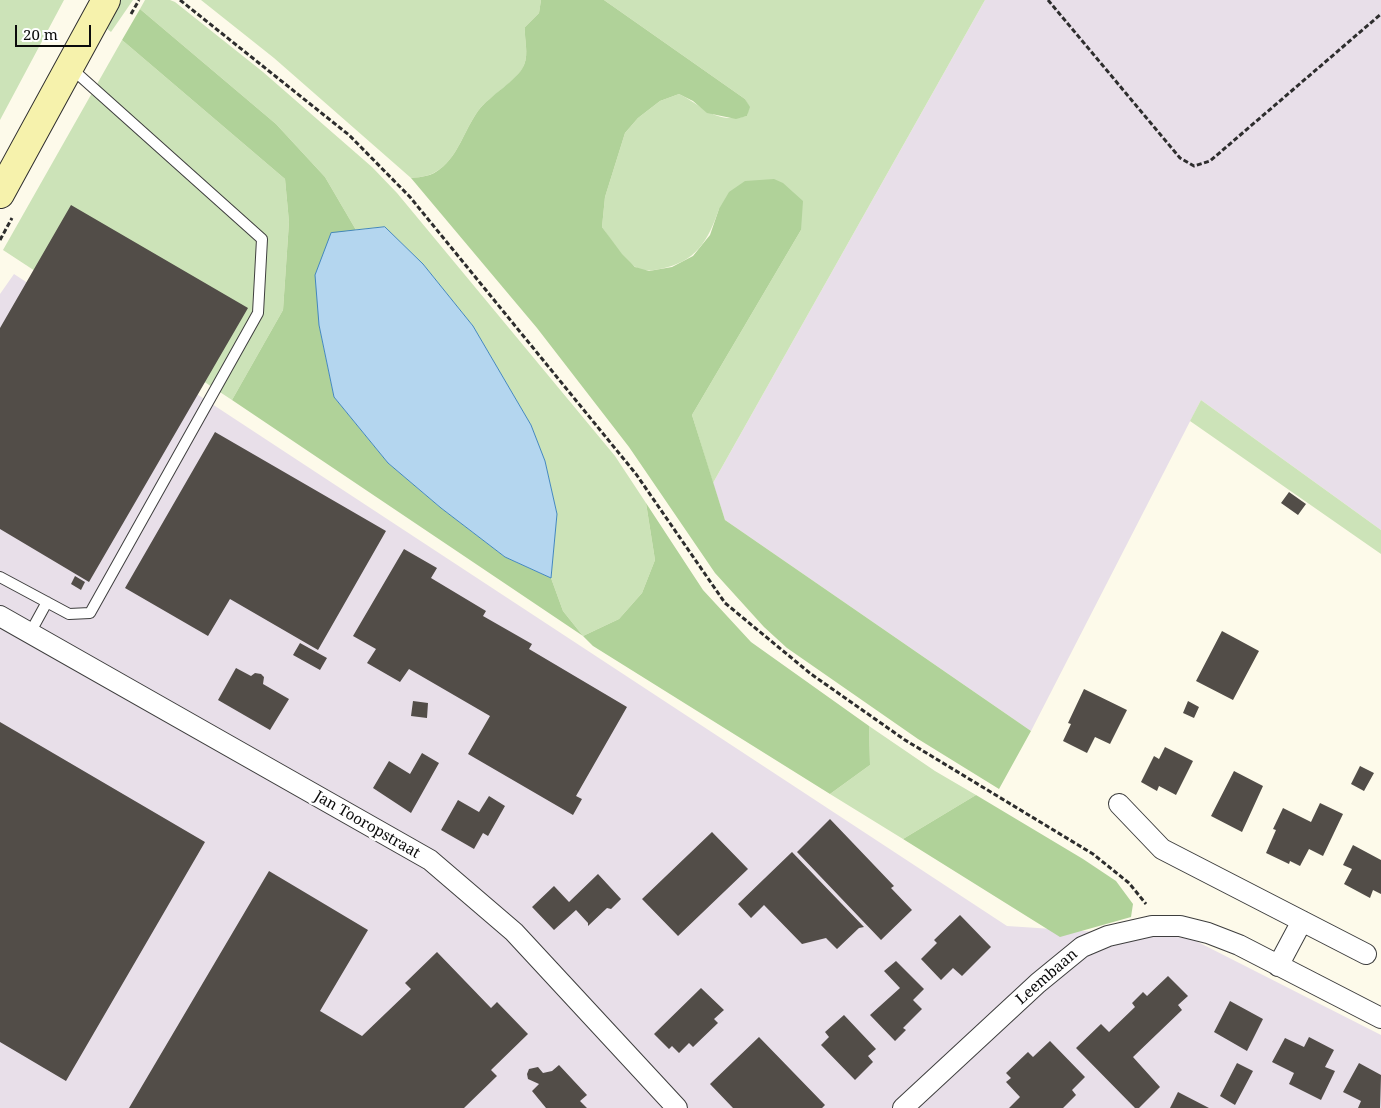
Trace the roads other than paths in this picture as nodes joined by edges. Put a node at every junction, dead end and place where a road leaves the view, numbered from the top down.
1 (84, 0) edge
2 (106, 0) edge
3 (73, 58) junction
4 (0, 194) edge
5 (0, 577) edge
6 (47, 602) junction
7 (0, 616) edge
8 (30, 633) junction
9 (1119, 804) dead end
10 (1302, 921) junction
11 (1366, 954) dead end
12 (1278, 966) junction
13 (1381, 1018) edge
14 (677, 1108) edge
15 (903, 1108) edge

1 - 3 main road
2 - 3 main road
3 - 4 main road
3 - 6 lane
5 - 6 lane
6 - 8 lane
7 - 8 street, Jan Tooropstraat
8 - 14 street, Jan Tooropstraat
9 - 10 street
10 - 11 street
10 - 12 street
12 - 13 street, Leembaan
12 - 15 street, Leembaan

